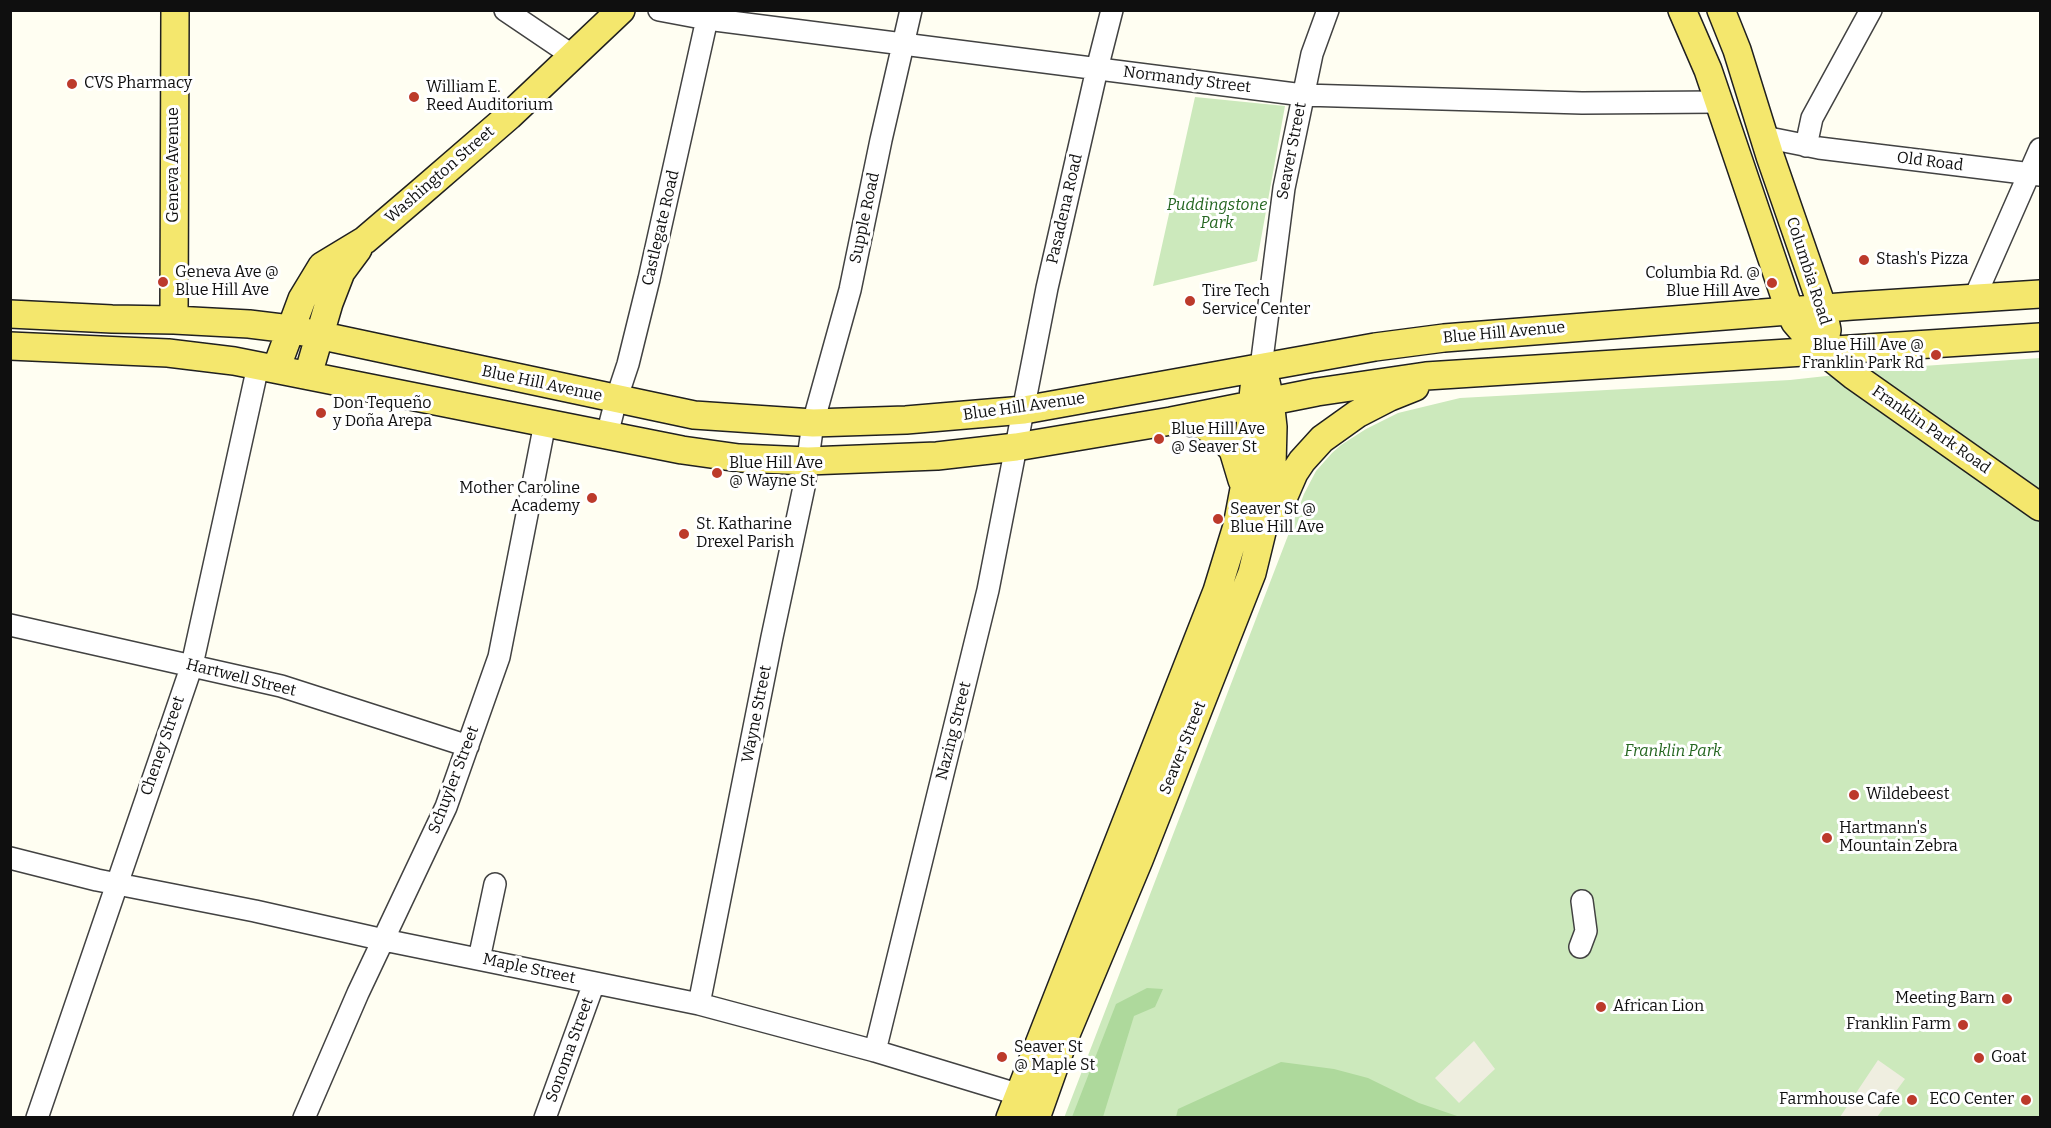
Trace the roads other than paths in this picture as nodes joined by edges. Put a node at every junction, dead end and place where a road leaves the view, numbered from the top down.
1 (175, 10) edge
2 (506, 10) edge
3 (621, 10) edge
4 (659, 10) edge
5 (911, 10) edge
6 (1112, 10) edge
7 (1328, 10) edge
8 (1682, 10) edge
9 (1721, 10) edge
10 (1871, 10) edge
11 (707, 19) junction
12 (903, 43) junction
13 (573, 56) junction
14 (1097, 69) junction
15 (1303, 95) junction
16 (1719, 102) junction
17 (1764, 137) junction
18 (1812, 147) junction
19 (2040, 149) edge
20 (2035, 174) edge
21 (364, 240) junction
22 (2040, 294) edge
23 (1974, 298) junction
24 (1823, 309) junction
25 (1790, 312) junction
26 (10, 314) edge
27 (174, 320) junction
28 (290, 329) junction
29 (320, 336) junction
30 (2040, 337) edge
31 (10, 346) edge
32 (1823, 351) junction
33 (267, 367) junction
34 (1261, 367) junction
35 (1468, 373) junction
36 (308, 375) junction
37 (616, 400) junction
38 (1261, 402) junction
39 (1024, 410) junction
40 (1171, 421) junction
41 (545, 423) junction
42 (813, 423) junction
43 (607, 435) junction
44 (1016, 447) junction
45 (808, 461) junction
46 (1244, 489) junction
47 (2040, 507) edge
48 (1252, 573) junction
49 (10, 625) edge
50 (192, 665) junction
51 (468, 746) junction
52 (10, 858) edge
53 (116, 884) junction
54 (495, 884) dead end
55 (1582, 901) dead end
56 (384, 940) junction
57 (1580, 947) dead end
58 (479, 959) junction
59 (594, 983) junction
60 (699, 1004) junction
61 (875, 1051) junction
62 (1027, 1106) edge
63 (37, 1118) edge
64 (304, 1118) edge
65 (545, 1118) edge

1 - 27 main road, Geneva Avenue
2 - 13 street
3 - 13 main road, Washington Street
4 - 11 street, Normandy Street
5 - 12 street, Supple Road
6 - 14 street, Pasadena Road
7 - 15 street, Seaver Street
8 - 16 main road, Columbia Road
9 - 17 main road, Columbia Road
10 - 18 street
11 - 12 street, Normandy Street
11 - 37 street, Castlegate Road
12 - 14 street, Normandy Street
12 - 42 street, Supple Road
13 - 21 main road, Washington Street
14 - 15 street, Normandy Street
14 - 39 street, Pasadena Road
15 - 16 street, Normandy Street
15 - 34 street, Seaver Street
16 - 25 main road, Columbia Road
17 - 18 street, Old Road
17 - 24 main road, Columbia Road
18 - 20 street, Old Road
19 - 20 street
20 - 23 street
21 - 28 main road, Washington Street
21 - 29 main road, Washington Street
22 - 23 main road, Blue Hill Avenue
23 - 24 main road, Blue Hill Avenue
24 - 25 main road, Blue Hill Avenue
24 - 32 main road, Columbia Road
25 - 32 main road, Columbia Road
25 - 34 main road, Blue Hill Avenue
26 - 27 main road, Blue Hill Avenue
27 - 28 main road, Blue Hill Avenue
28 - 29 main road, Blue Hill Avenue
28 - 33 main road, Washington Street
29 - 36 main road, Washington Street
29 - 37 main road, Blue Hill Avenue
30 - 32 main road
31 - 33 main road
32 - 35 main road
32 - 47 main road, Franklin Park Road
33 - 36 main road
33 - 50 street, Cheney Street
34 - 38 main road, Seaver Street
34 - 39 main road, Blue Hill Avenue
35 - 38 main road
35 - 48 main road
36 - 41 main road
37 - 42 main road, Blue Hill Avenue
37 - 43 street, Castlegate Road
38 - 40 main road
38 - 46 main road, Seaver Street
38 - 48 main road, Seaver Street
39 - 42 main road, Blue Hill Avenue
39 - 44 street, Nazing Street
40 - 44 main road
40 - 46 main road
41 - 43 main road
41 - 51 street, Schuyler Street
42 - 45 street, Wayne Street
43 - 45 main road
44 - 45 main road
44 - 61 street, Nazing Street
45 - 60 street, Wayne Street
46 - 62 main road, Seaver Street
48 - 62 main road, Seaver Street
49 - 50 street, Hartwell Street
50 - 51 street, Hartwell Street
50 - 53 street, Cheney Street
51 - 56 street, Schuyler Street
52 - 53 street, Maple Street
53 - 56 street, Maple Street
53 - 63 street, Cheney Street
54 - 58 street
55 - 57 street
56 - 58 street, Maple Street
56 - 64 street, Schuyler Street
58 - 59 street, Maple Street
59 - 60 street, Maple Street
59 - 65 street, Sonoma Street
60 - 61 street, Maple Street
61 - 62 street, Maple Street

